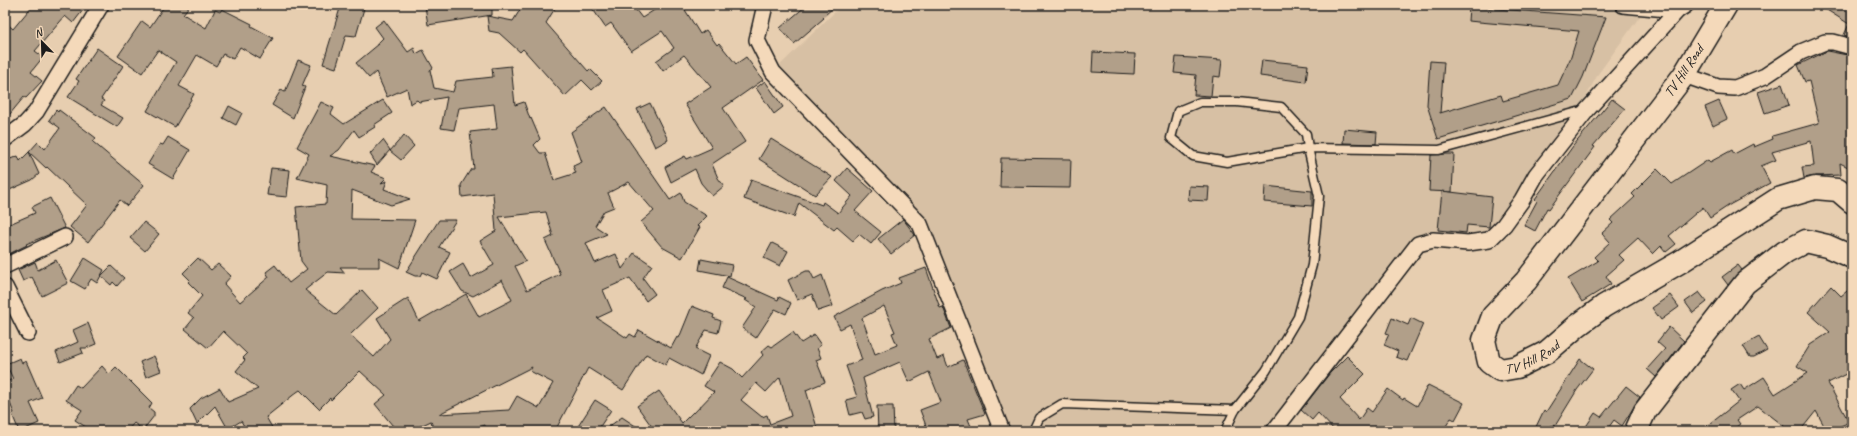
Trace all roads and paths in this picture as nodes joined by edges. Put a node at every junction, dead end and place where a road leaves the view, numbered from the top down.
1 (101, 5) edge
2 (765, 5) edge
3 (1623, 5) edge
4 (1726, 5) edge
5 (1682, 8) edge
6 (1852, 47) edge
7 (1684, 75) junction
8 (1587, 110) junction
9 (5, 139) edge
10 (1308, 148) junction
11 (1852, 202) edge
12 (65, 237) dead end
13 (1852, 257) edge
14 (5, 266) edge
15 (5, 287) edge
16 (28, 333) dead end
17 (1235, 410) junction
18 (1002, 431) edge
19 (1033, 431) edge
20 (1225, 431) edge
21 (1274, 431) edge
22 (1636, 431) edge

1 - 9 street
2 - 18 street
3 - 5 street
4 - 7 street, TV Hill Road
5 - 8 street
6 - 7 street
7 - 11 street, TV Hill Road
8 - 10 lane
8 - 21 street
10 - 10 lane
10 - 17 lane
12 - 14 street
13 - 22 street
15 - 16 street
17 - 19 lane
17 - 20 lane

